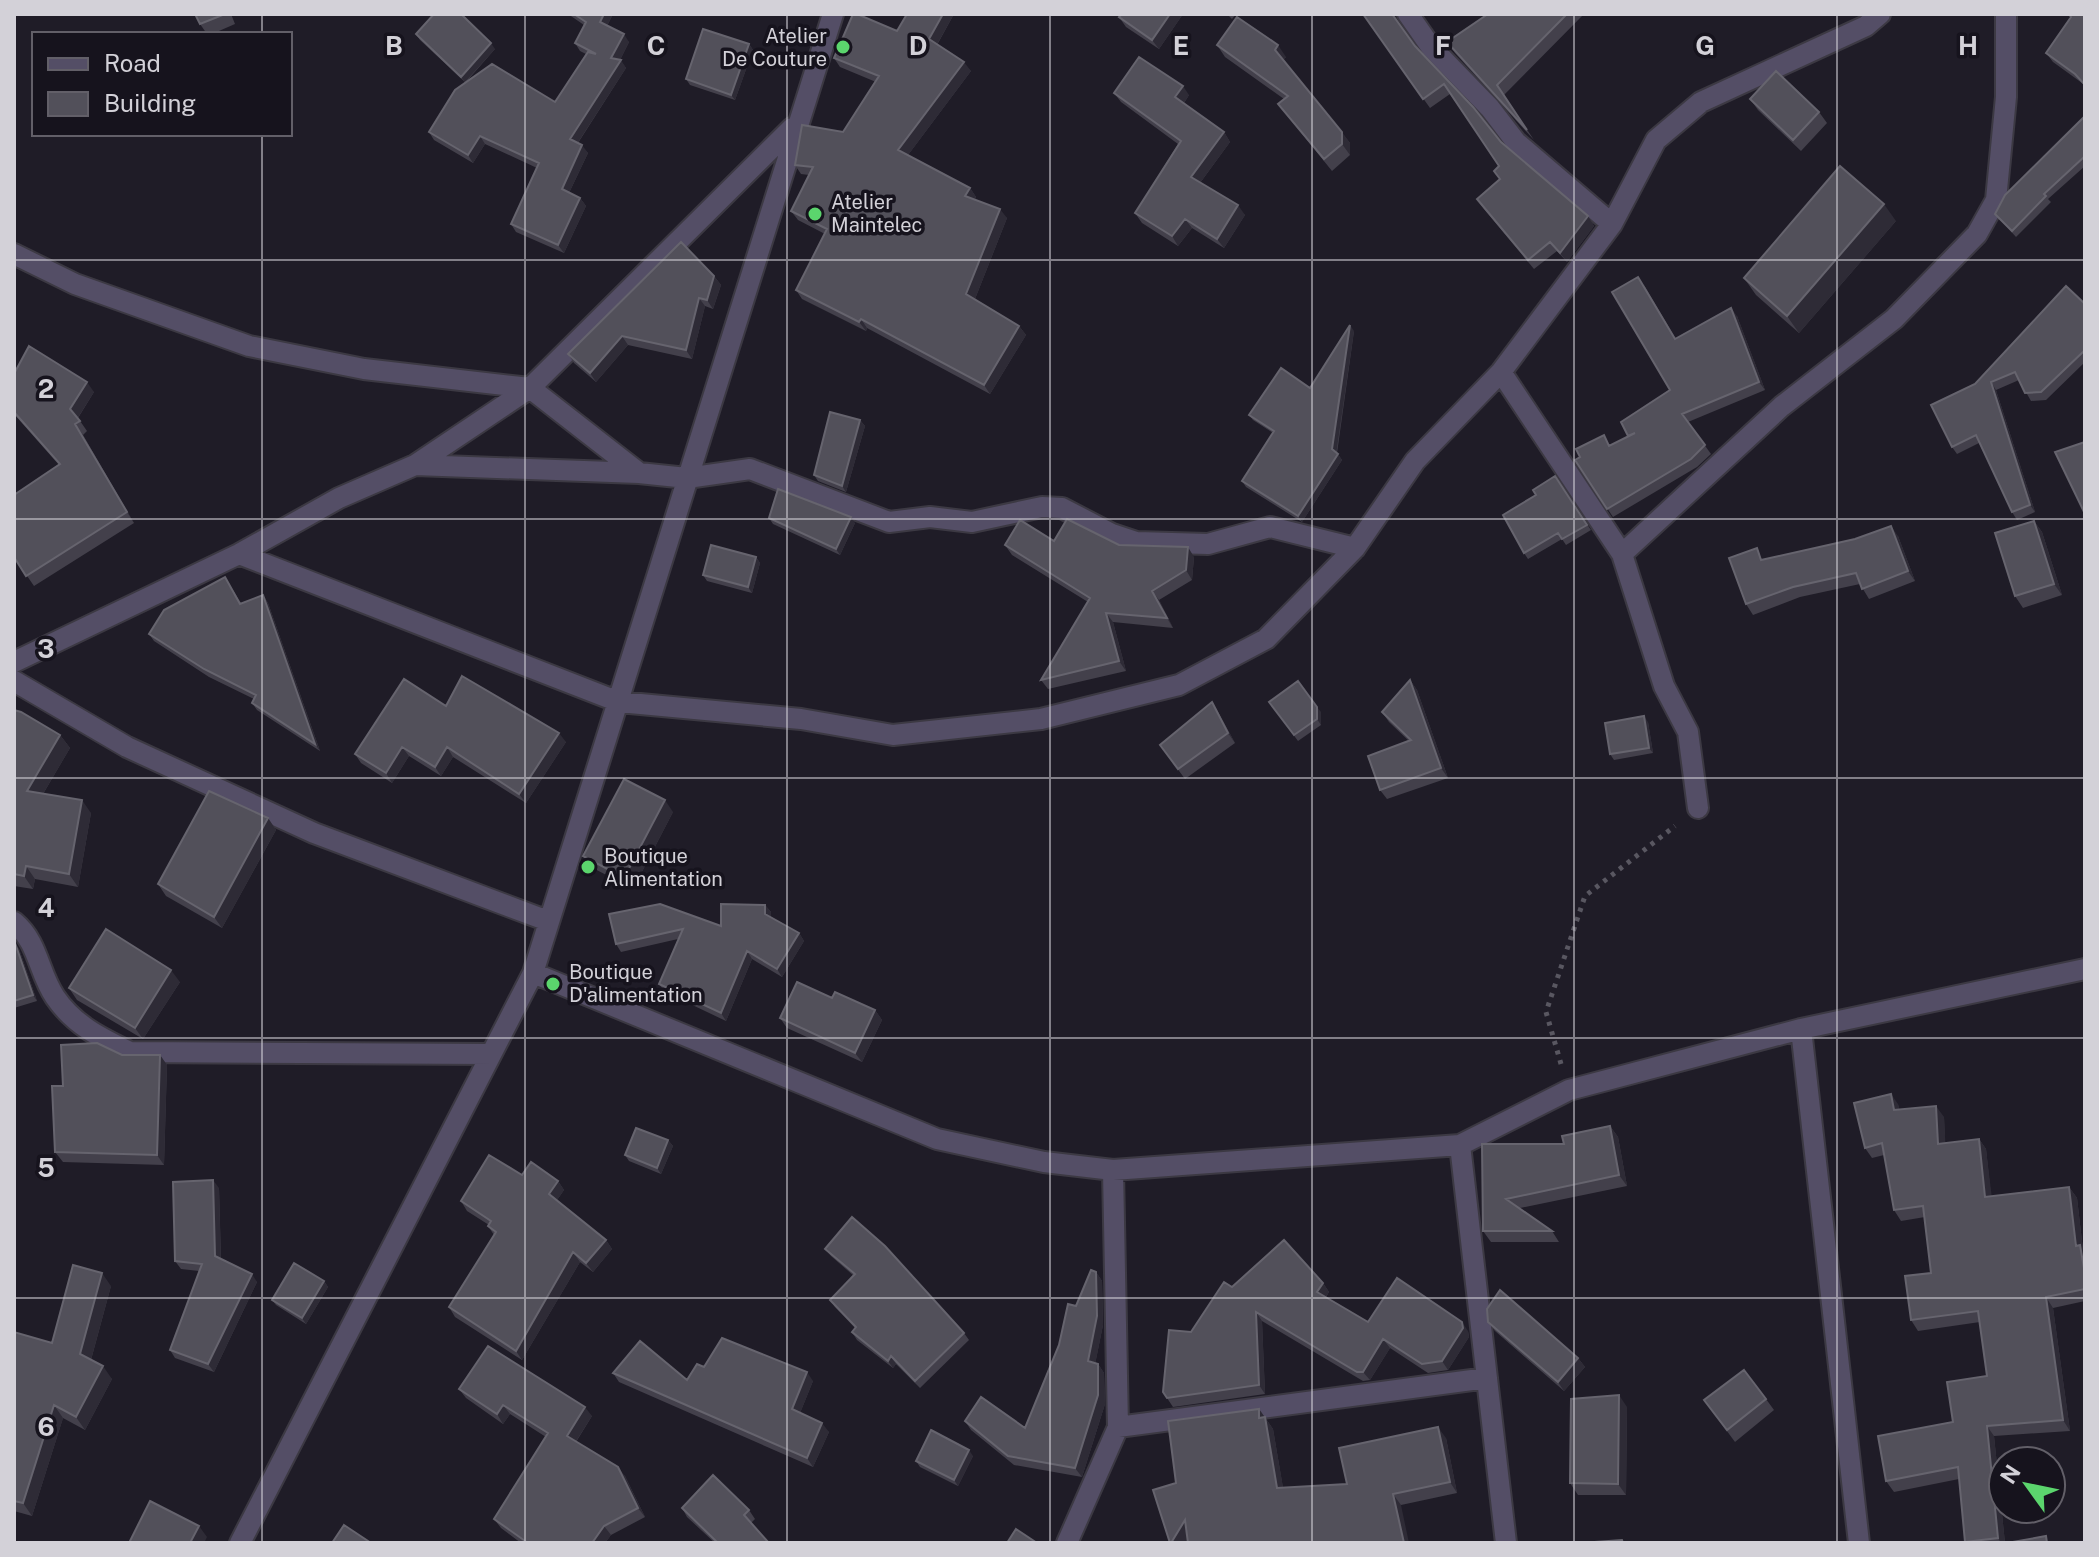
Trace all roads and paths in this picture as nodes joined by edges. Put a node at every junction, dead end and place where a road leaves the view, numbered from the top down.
1 (833, 14) edge
2 (1408, 14) edge
3 (1880, 14) edge
4 (2006, 14) edge
5 (796, 124) junction
6 (1612, 224) junction
7 (14, 254) edge
8 (1501, 372) junction
9 (530, 388) junction
10 (415, 465) junction
11 (639, 473) junction
12 (687, 478) junction
13 (1355, 548) junction
14 (239, 554) junction
15 (1622, 554) junction
16 (14, 662) edge
17 (14, 681) edge
18 (619, 702) junction
19 (1698, 808) joint
20 (548, 921) junction
21 (14, 922) edge
22 (2085, 969) edge
23 (533, 973) junction
24 (1801, 1029) junction
25 (490, 1054) junction
26 (1569, 1090) junction
27 (1460, 1145) junction
28 (1113, 1170) junction
29 (1487, 1378) junction
30 (1118, 1427) junction
31 (240, 1543) edge
32 (1067, 1543) edge
33 (1506, 1543) edge
34 (1859, 1543) edge

1 - 5 street
2 - 6 street
3 - 6 street
4 - 15 street
5 - 9 street
5 - 12 street
6 - 8 street
7 - 9 street
8 - 13 street
8 - 15 street
9 - 10 street
9 - 11 street
10 - 11 street
10 - 14 street
11 - 12 street
12 - 13 street
12 - 18 street
13 - 18 street
14 - 16 street
14 - 18 street
15 - 19 street
17 - 20 street
18 - 20 street
19 - 26 path
20 - 23 street
21 - 25 street
22 - 24 street
23 - 25 street
23 - 28 street
24 - 26 street
24 - 34 street
25 - 31 street
26 - 27 street
27 - 28 street
27 - 29 street
28 - 30 street
29 - 30 street
29 - 33 street
30 - 32 street

